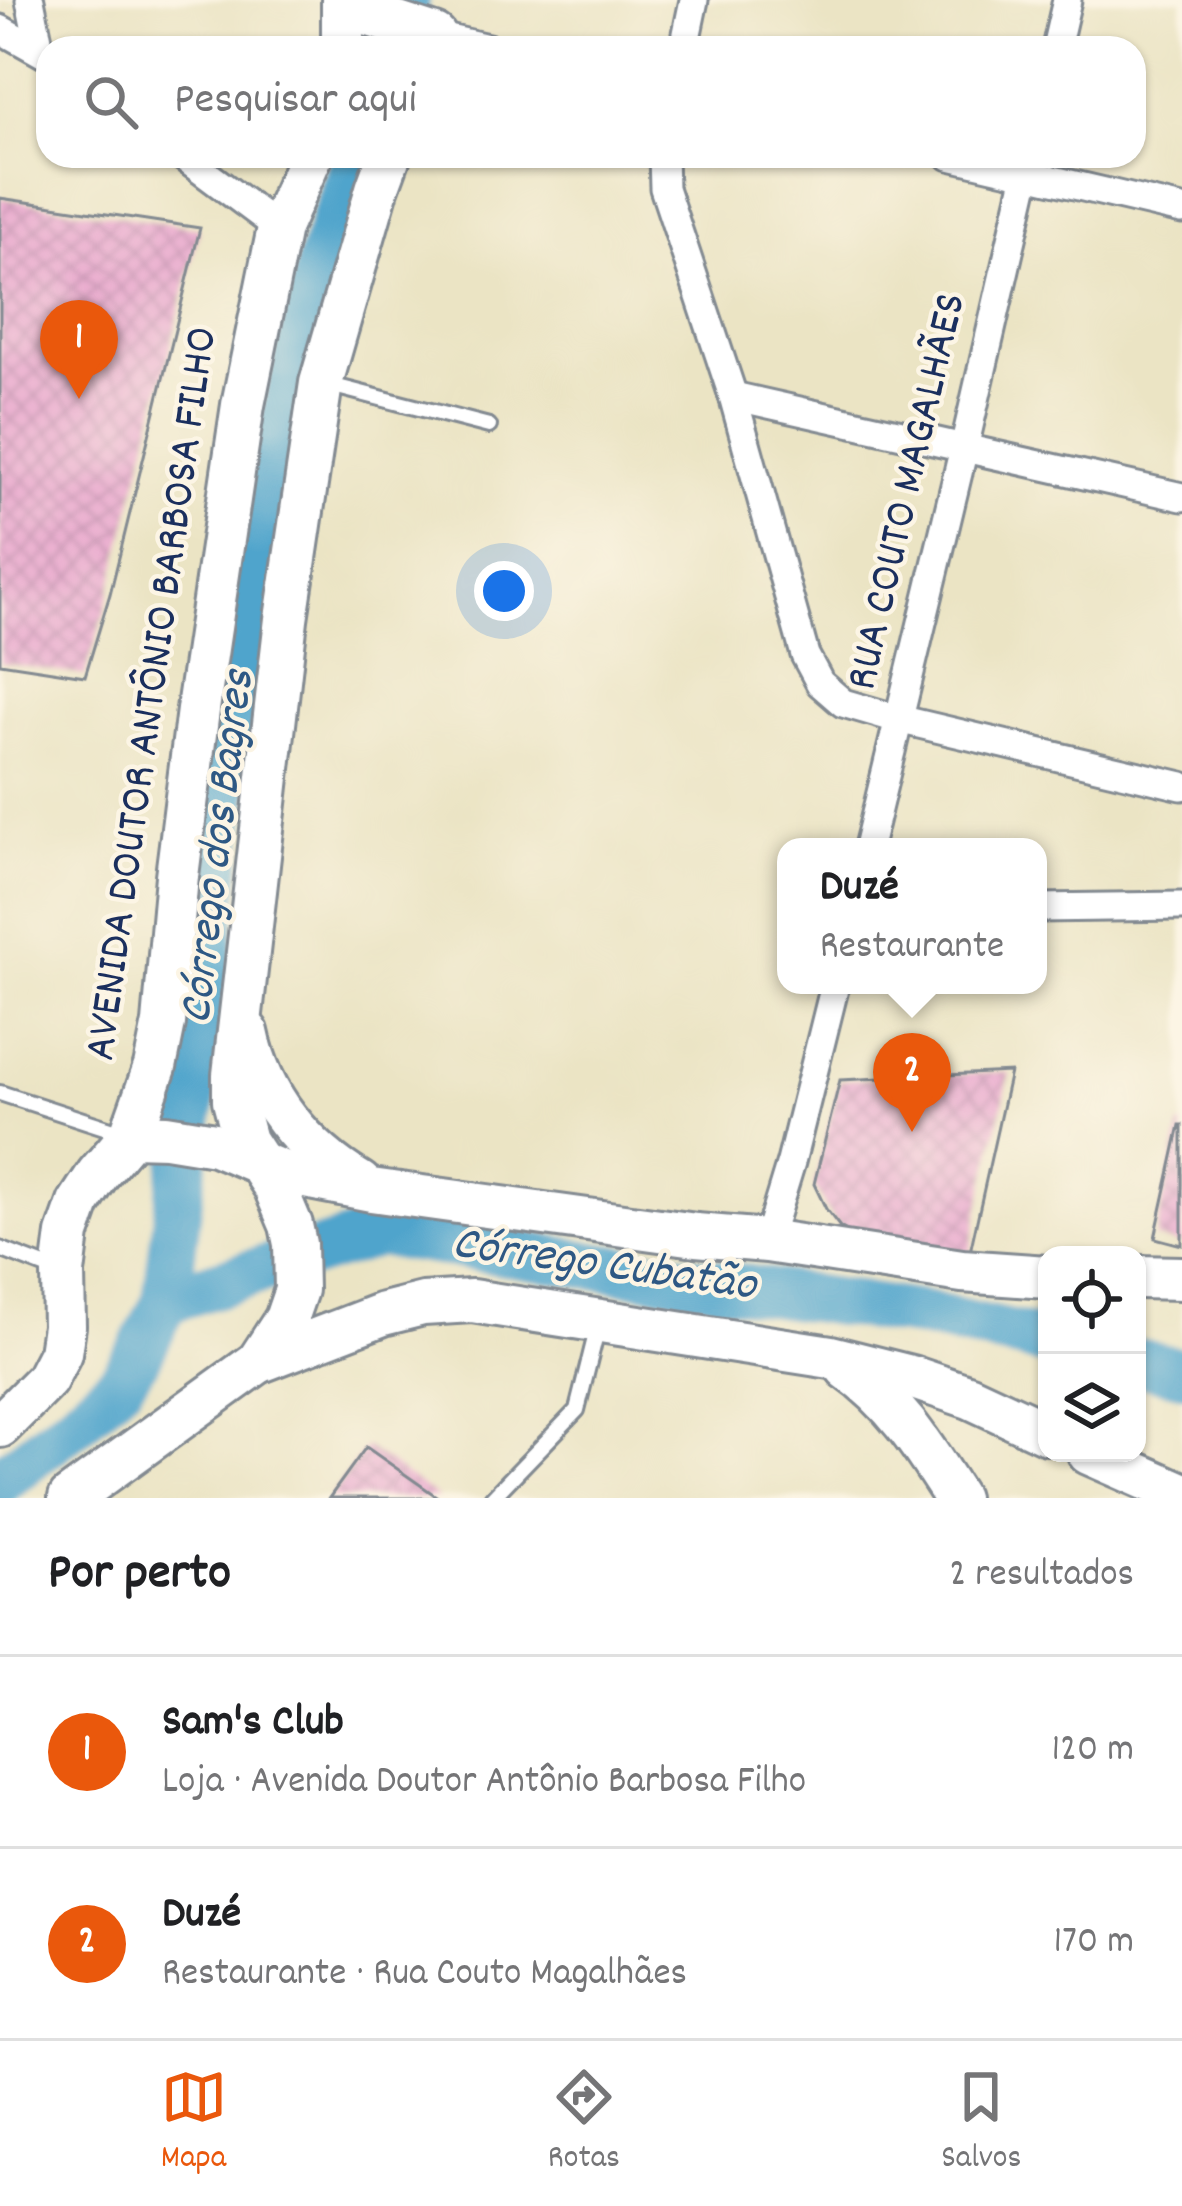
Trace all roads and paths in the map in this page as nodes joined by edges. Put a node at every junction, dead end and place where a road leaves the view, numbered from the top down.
1 (30, 0) edge
2 (694, 0) edge
3 (1066, 0) edge
4 (354, 5) edge
5 (431, 28) edge
6 (0, 29) edge
7 (40, 36) edge
8 (346, 36) edge
9 (686, 36) edge
10 (1058, 36) edge
11 (36, 49) edge
12 (198, 168) edge
13 (306, 168) edge
14 (385, 168) edge
15 (663, 168) edge
16 (1028, 168) edge
17 (1039, 168) edge
18 (1182, 210) edge
19 (279, 228) junction
20 (321, 382) junction
21 (733, 396) junction
22 (489, 426) dead end
23 (964, 448) junction
24 (1182, 496) edge
25 (898, 719) junction
26 (1182, 786) edge
27 (870, 838) edge
28 (1182, 906) edge
29 (1047, 908) edge
30 (833, 994) edge
31 (241, 1004) junction
32 (0, 1094) edge
33 (148, 1136) junction
34 (257, 1161) junction
35 (371, 1190) junction
36 (767, 1241) junction
37 (0, 1249) edge
38 (63, 1273) junction
39 (1038, 1276) edge
40 (1146, 1277) edge
41 (1182, 1278) edge
42 (599, 1321) junction
43 (831, 1358) junction
44 (258, 1362) junction
45 (0, 1426) edge
46 (1038, 1429) edge
47 (1109, 1462) edge
48 (1182, 1494) edge
49 (70, 1498) edge
50 (492, 1498) edge
51 (956, 1498) edge

1 - 7 street
2 - 9 street
3 - 10 street
4 - 5 main road
4 - 8 main road
6 - 11 street
12 - 19 street
13 - 19 main road, AVENIDA DOUTOR ANTÔNIO BARBOSA FILHO
14 - 20 main road
15 - 21 street
16 - 23 street, RUA COUTO MAGALHÃES
17 - 18 street
19 - 33 main road, AVENIDA DOUTOR ANTÔNIO BARBOSA FILHO
20 - 22 lane
20 - 31 main road
21 - 23 street
21 - 25 street
23 - 24 street
23 - 25 street, RUA COUTO MAGALHÃES
25 - 26 street
25 - 27 street, RUA COUTO MAGALHÃES
28 - 29 street
30 - 36 street
31 - 34 main road
31 - 35 main road
32 - 33 lane
33 - 34 main road
33 - 38 main road, AVENIDA DOUTOR ANTÔNIO BARBOSA FILHO
34 - 35 main road
34 - 44 main road
35 - 36 main road
36 - 39 main road
37 - 38 lane
38 - 45 main road, AVENIDA DOUTOR ANTÔNIO BARBOSA FILHO
40 - 41 main road
42 - 43 main road
42 - 44 main road
42 - 50 lane
43 - 46 main road
43 - 51 main road
44 - 49 main road
47 - 48 main road

